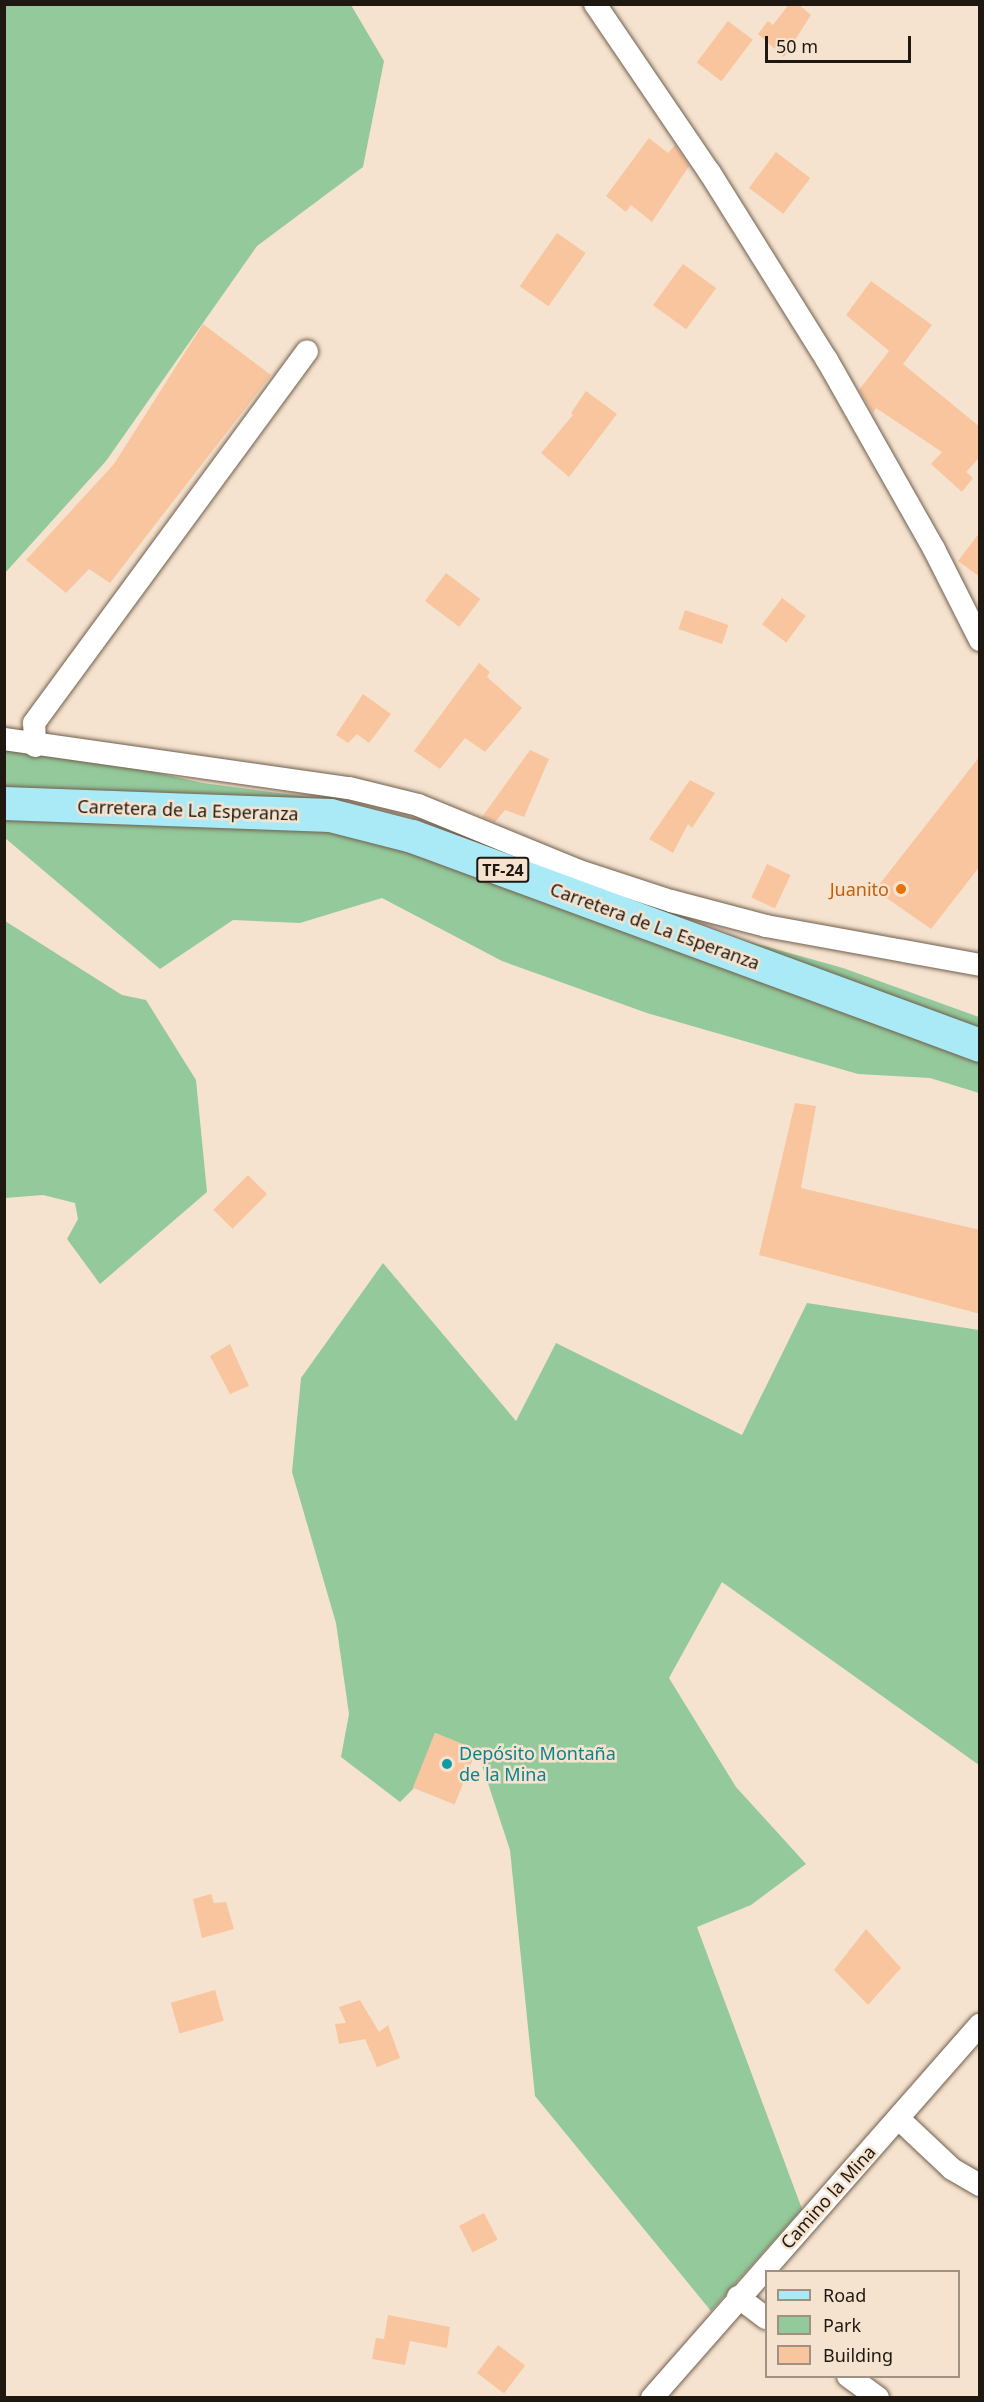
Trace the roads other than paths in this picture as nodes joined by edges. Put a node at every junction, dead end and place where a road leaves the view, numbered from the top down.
1 (595, 4) edge
2 (307, 352) dead end
3 (980, 640) edge
4 (4, 739) edge
5 (35, 746) junction
6 (4, 803) edge
7 (980, 965) edge
8 (980, 1045) edge
9 (980, 2024) edge
10 (898, 2119) junction
11 (980, 2185) edge
12 (738, 2297) junction
13 (765, 2317) edge
14 (851, 2378) edge
15 (652, 2397) edge
16 (878, 2397) edge

1 - 3 street
2 - 5 street
4 - 5 street
5 - 7 street
6 - 8 main road, Carretera de La Esperanza / TF-24
9 - 10 street, Camino la Mina
10 - 11 street
10 - 12 street, Camino la Mina
12 - 13 street
12 - 15 street, Camino la Mina
14 - 16 street

